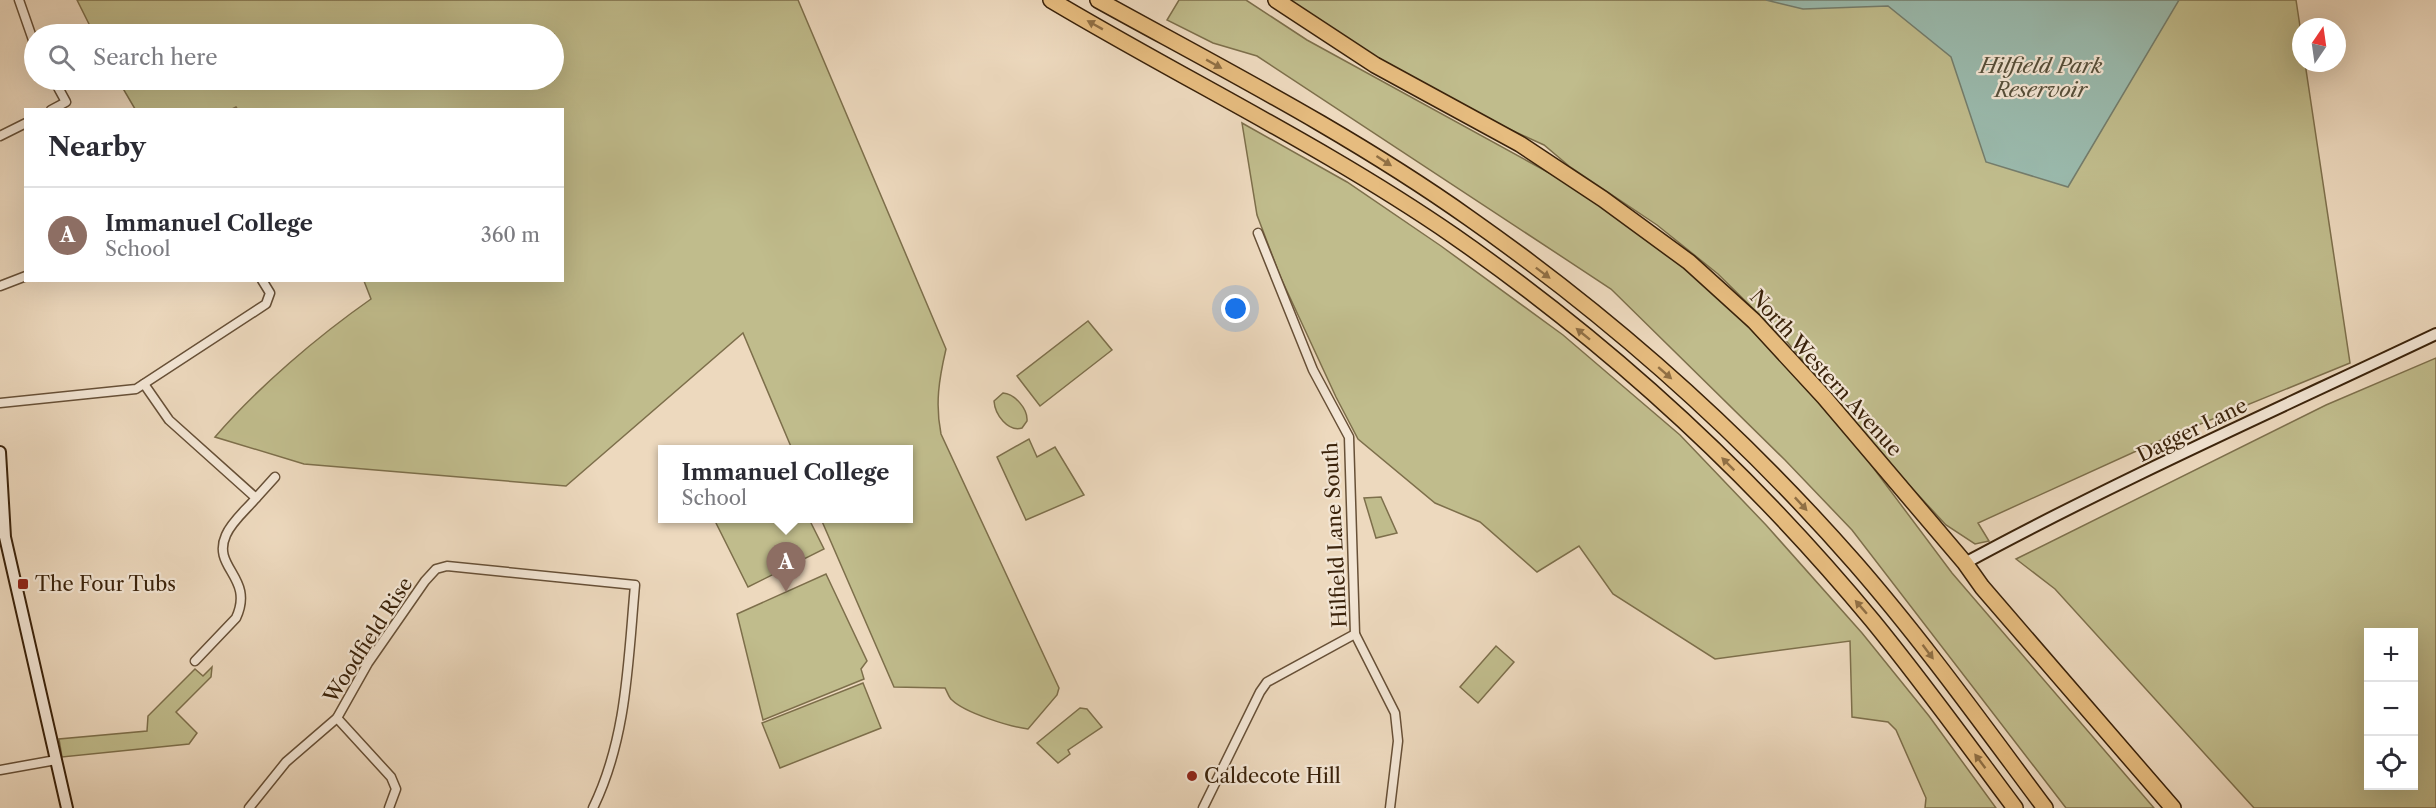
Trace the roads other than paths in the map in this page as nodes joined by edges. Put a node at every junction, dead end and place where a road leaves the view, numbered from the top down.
1 (19, 0) edge
2 (1051, 0) edge
3 (1098, 0) edge
4 (1276, 0) edge
5 (27, 24) edge
6 (59, 90) edge
7 (68, 106) edge
8 (24, 124) edge
9 (0, 136) edge
10 (1258, 233) dead end
11 (24, 277) edge
12 (263, 282) edge
13 (0, 286) edge
14 (2436, 334) edge
15 (144, 384) junction
16 (0, 403) edge
17 (0, 452) edge
18 (275, 477) dead end
19 (255, 498) junction
20 (3, 537) edge
21 (1965, 563) junction
22 (1354, 634) junction
23 (195, 661) dead end
24 (337, 718) junction
25 (56, 760) junction
26 (0, 770) edge
27 (67, 808) edge
28 (249, 808) edge
29 (388, 808) edge
30 (593, 808) edge
31 (1203, 808) edge
32 (1390, 808) edge
33 (2015, 808) edge
34 (2045, 808) edge
35 (2173, 808) edge

1 - 5 street
33 -> 2 highway
3 -> 34 highway
4 - 21 highway, North Western Avenue
6 - 7 street
8 - 9 street
10 - 22 street, Hilfield Lane South
11 - 13 street
12 - 15 street
14 - 21 street, Dagger Lane
15 - 16 street
15 - 19 street
17 - 20 street
18 - 19 street
19 - 23 street
20 - 25 street
21 - 35 highway, North Western Avenue
22 - 31 street
22 - 32 street, Hilfield Lane South
24 - 28 street, Woodfield Rise
24 - 29 street
24 - 30 street, Woodfield Rise
25 - 26 street
25 - 27 street

